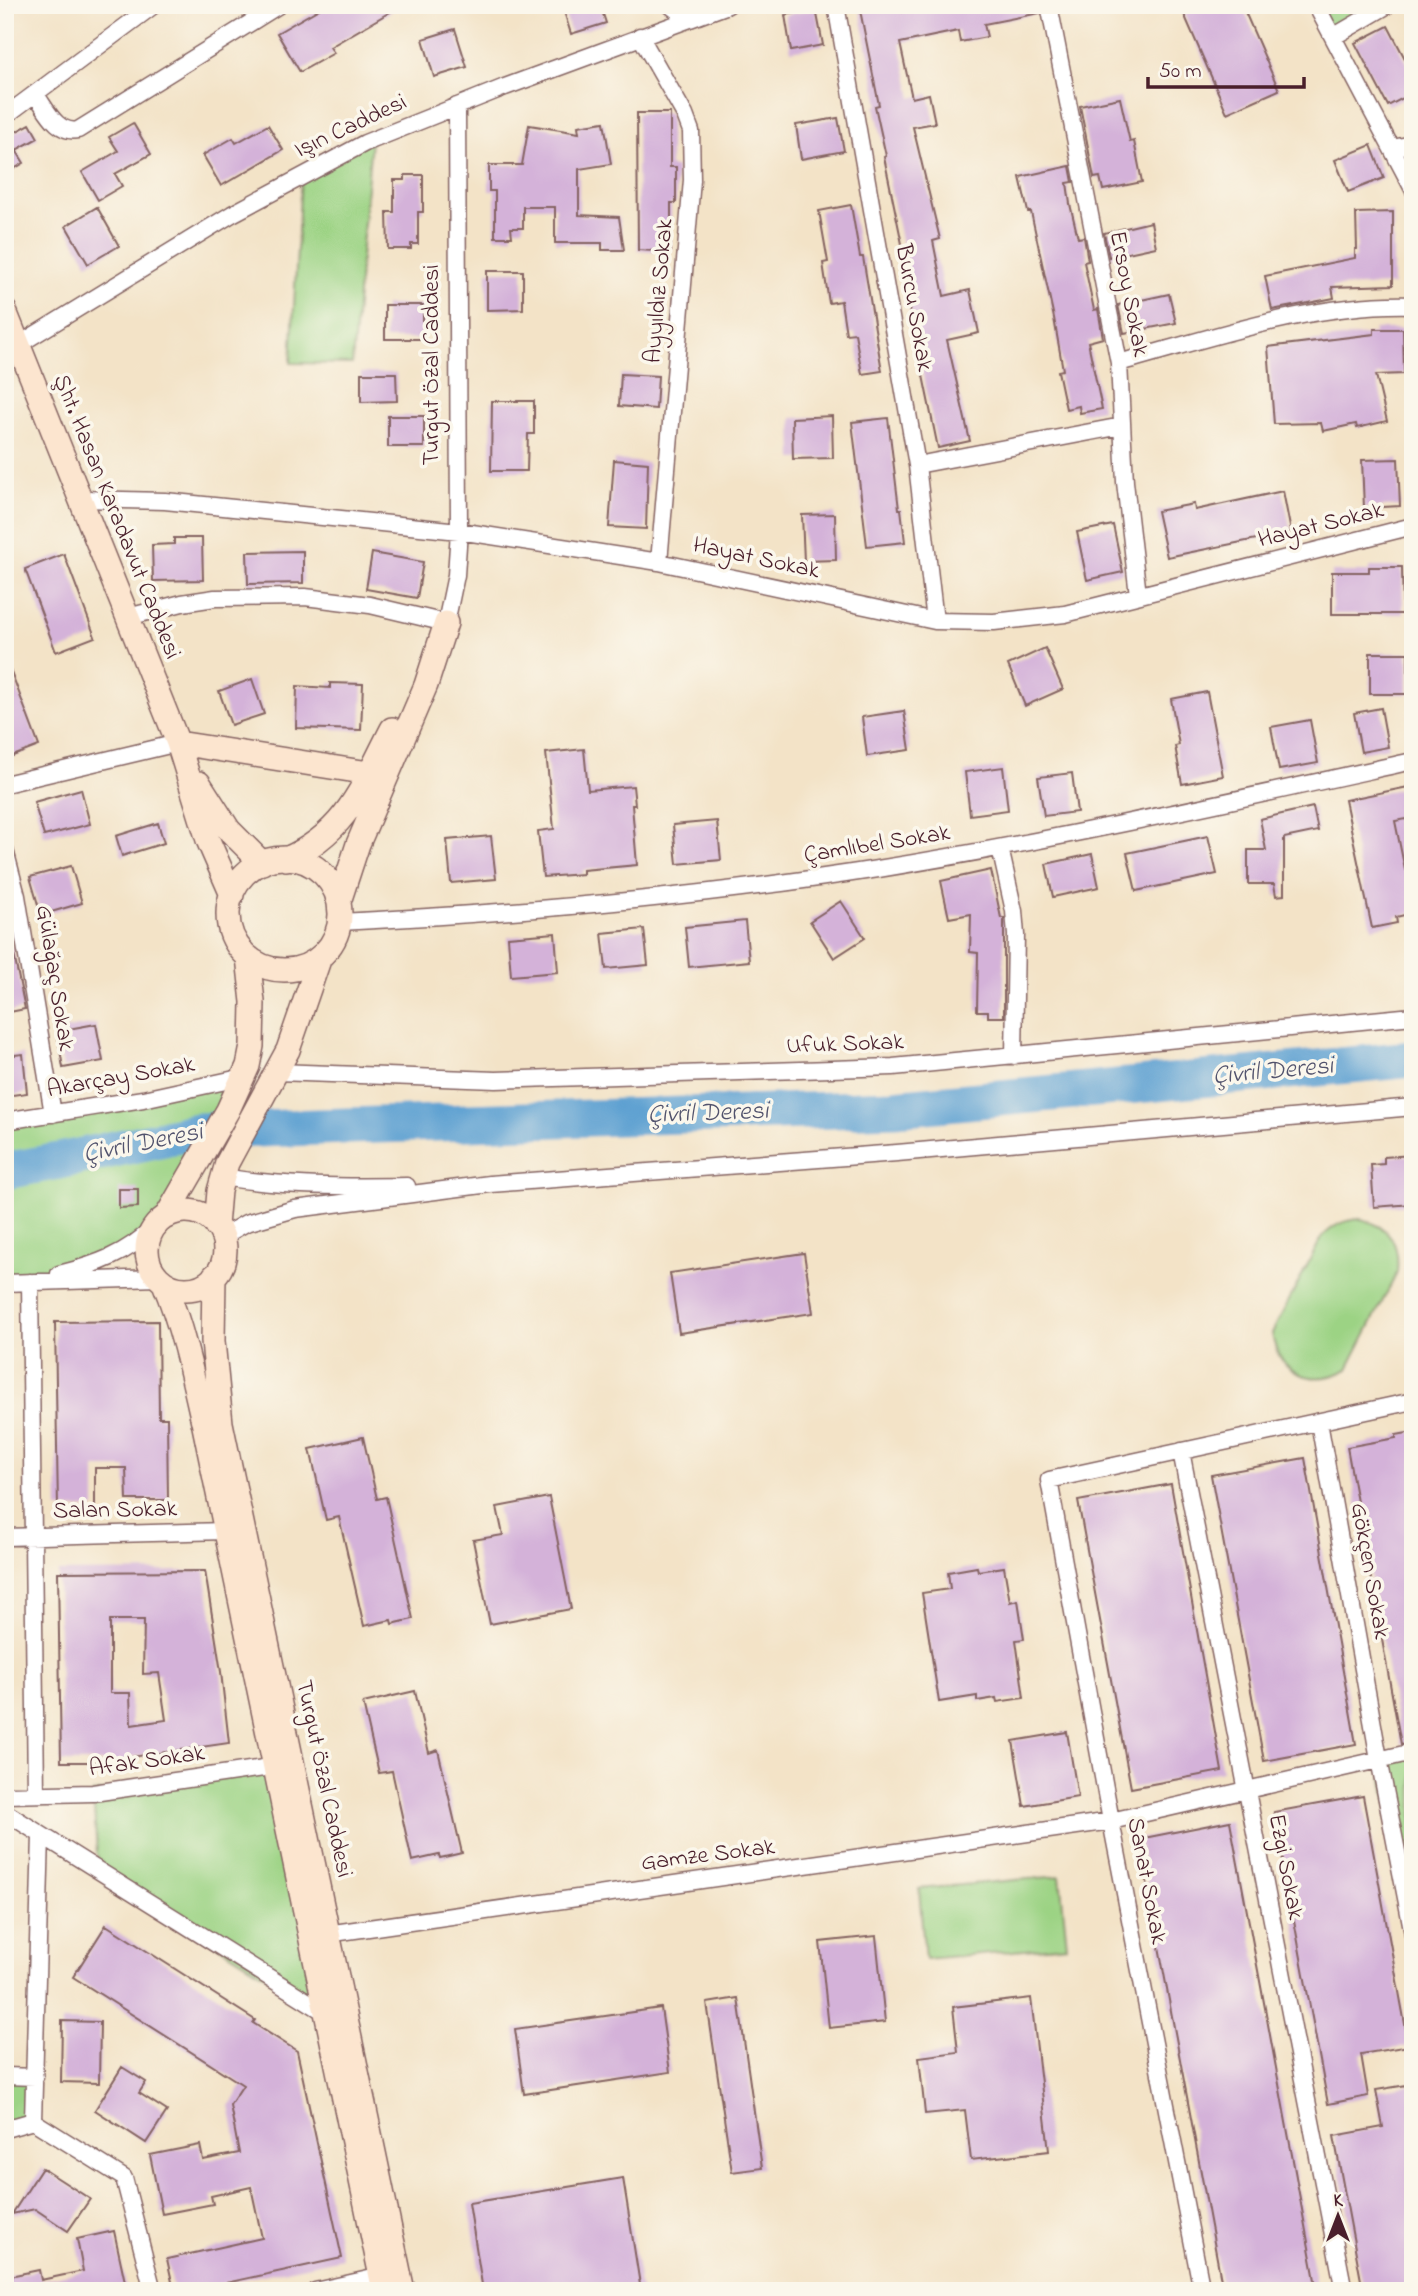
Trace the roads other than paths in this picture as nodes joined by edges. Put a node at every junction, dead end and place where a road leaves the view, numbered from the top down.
1 (154, 5) edge
2 (279, 5) edge
3 (670, 5) edge
4 (728, 5) edge
5 (836, 5) edge
6 (1049, 5) edge
7 (1316, 5) edge
8 (1388, 5) edge
9 (688, 19) junction
10 (640, 36) junction
11 (1334, 37) junction
12 (36, 95) junction
13 (457, 106) junction
14 (5, 116) edge
15 (1413, 144) edge
16 (1392, 148) junction
17 (1413, 189) edge
18 (1413, 305) edge
19 (5, 311) edge
20 (12, 348) edge
21 (1119, 363) junction
22 (1122, 426) junction
23 (918, 465) junction
24 (81, 499) junction
25 (1413, 526) edge
26 (459, 531) junction
27 (659, 562) junction
28 (1138, 595) junction
29 (128, 617) junction
30 (936, 621) junction
31 (446, 623) junction
32 (178, 743) junction
33 (1413, 761) edge
34 (369, 773) junction
35 (5, 784) edge
36 (1000, 848) junction
37 (5, 850) edge
38 (286, 859) junction
39 (262, 863) junction
40 (232, 895) junction
41 (339, 912) junction
42 (248, 957) junction
43 (320, 957) junction
44 (1413, 1016) edge
45 (1014, 1056) junction
46 (278, 1072) junction
47 (244, 1077) junction
48 (1413, 1107) edge
49 (53, 1114) junction
50 (5, 1121) edge
51 (224, 1170) junction
52 (490, 1184) junction
53 (160, 1222) junction
54 (219, 1233) junction
55 (214, 1276) junction
56 (161, 1280) junction
57 (30, 1282) junction
58 (5, 1283) edge
59 (1413, 1401) edge
60 (1320, 1422) junction
61 (1181, 1451) junction
62 (225, 1531) junction
63 (5, 1536) edge
64 (33, 1536) junction
65 (1413, 1752) edge
66 (1378, 1759) junction
67 (284, 1765) junction
68 (1247, 1790) junction
69 (36, 1794) junction
70 (5, 1795) edge
71 (5, 1812) edge
72 (1111, 1821) junction
73 (41, 1835) junction
74 (1408, 1884) edge
75 (1413, 1934) edge
76 (320, 1935) junction
77 (326, 2013) junction
78 (5, 2076) edge
79 (34, 2077) junction
80 (33, 2121) junction
81 (5, 2129) edge
82 (392, 2282) edge
83 (153, 2291) edge
84 (315, 2291) edge
85 (1202, 2291) edge
86 (1344, 2291) edge

1 - 12 street
2 - 12 street
3 - 9 street
4 - 9 street, Işın Caddesi
5 - 23 street, Burcu Sokak
6 - 21 street, Ersoy Sokak
7 - 11 street
8 - 11 street
9 - 10 street, Işın Caddesi
10 - 13 street, Işın Caddesi
10 - 27 street, Ayyıldız Sokak
11 - 16 street
12 - 14 street
13 - 20 street, Işın Caddesi
13 - 26 street, Turgut Özal Caddesi
15 - 16 street
16 - 17 street
18 - 21 street
19 - 20 street, Şht. Hasan Karadavut Caddesi
20 - 24 street, Şht. Hasan Karadavut Caddesi
21 - 22 street, Ersoy Sokak
22 - 23 street
22 - 28 street, Ersoy Sokak
23 - 30 street, Burcu Sokak
24 - 26 street, Hayat Sokak
24 - 29 street, Şht. Hasan Karadavut Caddesi
25 - 28 street, Hayat Sokak
26 - 27 street, Hayat Sokak
26 - 31 street, Turgut Özal Caddesi
27 - 30 street, Hayat Sokak
28 - 30 street, Hayat Sokak
29 - 31 street
29 - 32 street, Şht. Hasan Karadavut Caddesi
31 - 34 street, Turgut Özal Caddesi
31 - 41 street, Turgut Özal Caddesi
32 - 34 street
32 - 35 street
32 - 39 street
32 - 40 street
33 - 36 street, Çamlıbel Sokak
34 - 38 street, Turgut Özal Caddesi
36 - 41 street, Çamlıbel Sokak
36 - 45 street
37 - 49 street, Gülağaç Sokak
38 - 39 street
38 - 41 street
39 - 40 street
40 - 42 street
41 - 43 street
42 - 43 street
42 - 47 street
43 - 46 street
44 - 45 street, Ufuk Sokak
45 - 46 street, Ufuk Sokak
46 - 51 street
47 - 49 street, Akarçay Sokak
47 - 53 street
48 - 52 street
49 - 50 street, Akarçay Sokak
51 - 52 street
51 - 54 street
52 - 54 street
53 - 54 street
53 - 56 street
53 - 57 street
54 - 55 street
55 - 56 street
55 - 67 street, Turgut Özal Caddesi
56 - 57 street
56 - 62 street, Turgut Özal Caddesi
57 - 58 street
57 - 64 street
59 - 60 street
60 - 61 street
60 - 66 street, Gökçen Sokak
61 - 68 street, Ezgi Sokak
61 - 72 street, Sanat Sokak
62 - 64 street, Salan Sokak
62 - 67 street, Turgut Özal Caddesi
63 - 64 street, Salan Sokak
64 - 69 street
65 - 66 street, Gamze Sokak
66 - 68 street, Gamze Sokak
66 - 74 street, Gökçen Sokak
67 - 69 street, Afak Sokak
67 - 76 street, Turgut Özal Caddesi
68 - 72 street, Gamze Sokak
68 - 86 street, Ezgi Sokak
69 - 70 street, Afak Sokak
71 - 73 street
72 - 76 street, Gamze Sokak
72 - 85 street, Sanat Sokak
73 - 77 street
73 - 79 street
74 - 75 street, Gökçen Sokak
76 - 77 street, Turgut Özal Caddesi
76 - 82 street, Turgut Özal Caddesi
77 - 82 street, Turgut Özal Caddesi
78 - 79 street
79 - 80 street
80 - 81 street
80 - 83 street
82 - 84 street

